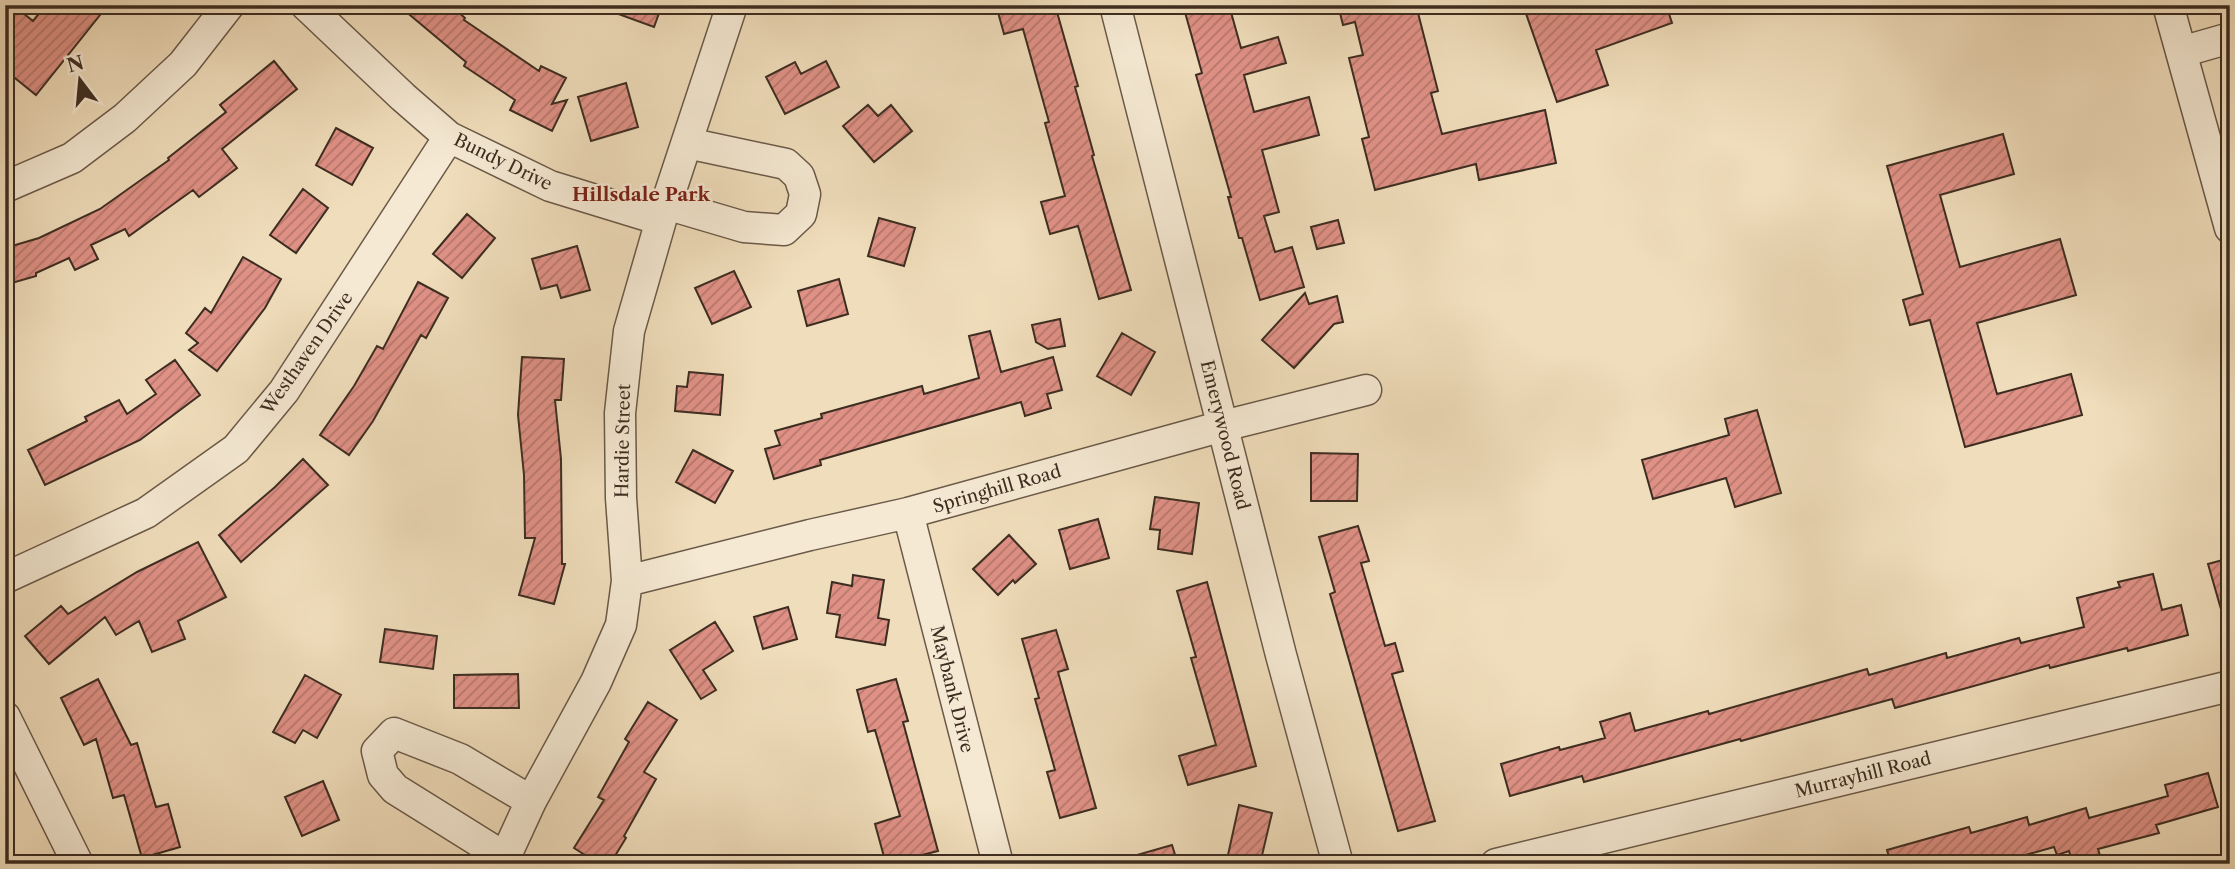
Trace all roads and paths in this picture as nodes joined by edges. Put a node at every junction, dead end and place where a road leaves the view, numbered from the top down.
1 (229, 5) edge
2 (306, 5) edge
3 (733, 5) edge
4 (1115, 5) edge
5 (2168, 5) edge
6 (2230, 38) edge
7 (2181, 52) junction
8 (449, 137) junction
9 (687, 143) junction
10 (5, 187) edge
11 (664, 212) junction
12 (2230, 228) edge
13 (1366, 390) dead end
14 (1223, 426) junction
15 (908, 513) junction
16 (5, 578) edge
17 (627, 581) junction
18 (2230, 686) edge
19 (5, 717) edge
20 (531, 801) junction
21 (503, 861) edge
22 (78, 864) edge
23 (998, 864) edge
24 (1338, 864) edge
25 (1496, 864) edge

1 - 10 street
2 - 8 street, Bundy Drive
3 - 9 street, Hardie Street
4 - 14 street, Emerywood Road
5 - 7 street
6 - 7 street
7 - 12 street
8 - 11 street, Bundy Drive
8 - 16 street, Westhaven Drive
9 - 11 street, Hardie Street
9 - 11 street, Bundy Drive
11 - 17 street, Hardie Street
13 - 14 street, Springhill Road
14 - 15 street, Springhill Road
14 - 24 street, Emerywood Road
15 - 17 street, Springhill Road
15 - 23 street, Maybank Drive
17 - 20 street, Hardie Street
18 - 25 street, Murrayhill Road
19 - 22 street
20 - 21 street, Hardie Street
20 - 21 street

